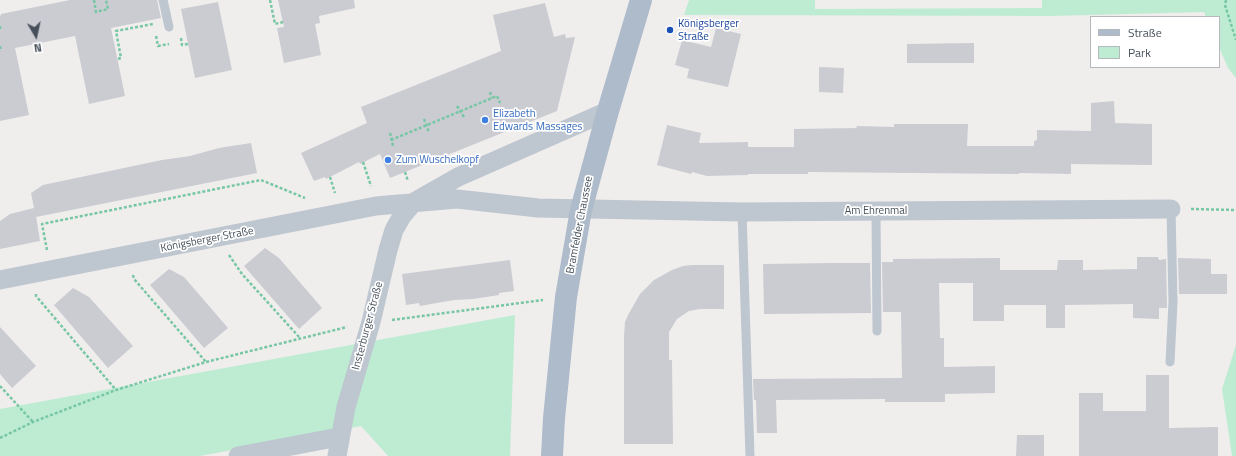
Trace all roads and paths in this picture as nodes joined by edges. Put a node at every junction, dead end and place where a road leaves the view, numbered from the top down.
1 (94, 0) edge
2 (106, 0) edge
3 (163, 0) edge
4 (270, 0) edge
5 (641, 0) edge
6 (1226, 0) edge
7 (283, 22) dead end
8 (0, 26) edge
9 (169, 28) dead end
10 (0, 30) edge
11 (1236, 40) edge
12 (182, 41) dead end
13 (118, 59) dead end
14 (490, 92) dead end
15 (492, 98) junction
16 (500, 103) dead end
17 (457, 106) dead end
18 (460, 111) junction
19 (608, 111) junction
20 (464, 117) dead end
21 (424, 119) dead end
22 (426, 125) junction
23 (390, 132) dead end
24 (429, 132) dead end
25 (391, 140) junction
26 (394, 146) dead end
27 (363, 162) dead end
28 (414, 202) junction
29 (376, 206) junction
30 (1171, 209) junction
31 (581, 210) junction
32 (1236, 210) edge
33 (742, 212) junction
34 (876, 212) junction
35 (341, 213) junction
36 (221, 237) junction
37 (129, 255) junction
38 (42, 272) junction
39 (0, 280) edge
40 (566, 297) junction
41 (370, 322) junction
42 (876, 331) dead end
43 (300, 338) junction
44 (206, 362) junction
45 (1170, 362) dead end
46 (0, 386) edge
47 (116, 390) junction
48 (33, 422) junction
49 (339, 437) junction
50 (0, 438) edge
51 (238, 456) edge
52 (337, 456) edge
53 (552, 456) edge
54 (750, 456) edge

1 - 2 path
3 - 9 lane
4 - 7 path
5 - 19 main road, Bramfelder Chaussee
6 - 11 path
8 - 10 path
12 - 13 path
14 - 15 path
15 - 16 path
15 - 18 path
17 - 18 path
18 - 20 path
18 - 22 path
19 - 28 street, Königsberger Straße
19 - 31 main road, Bramfelder Chaussee
21 - 22 path
22 - 24 path
22 - 25 path
23 - 25 path
25 - 26 path
27 - 29 path
28 - 29 street, Königsberger Straße
28 - 31 street, Königsberger Straße
28 - 41 street, Insterburger Straße
29 - 35 street, Königsberger Straße
30 - 32 path
30 - 34 street, Am Ehrenmal
30 - 45 lane
31 - 33 street, Am Ehrenmal
31 - 40 main road, Bramfelder Chaussee
33 - 34 street, Am Ehrenmal
33 - 54 lane
34 - 42 lane
35 - 36 street, Königsberger Straße
35 - 38 path
36 - 37 street, Königsberger Straße
36 - 43 path
37 - 38 street, Königsberger Straße
37 - 44 path
38 - 39 street, Königsberger Straße
38 - 47 path
40 - 41 path
40 - 53 main road, Bramfelder Chaussee
41 - 43 path
41 - 49 street, Insterburger Straße
43 - 44 path
44 - 47 path
46 - 48 path
47 - 48 path
48 - 50 path
49 - 51 street
49 - 52 street, Insterburger Straße

